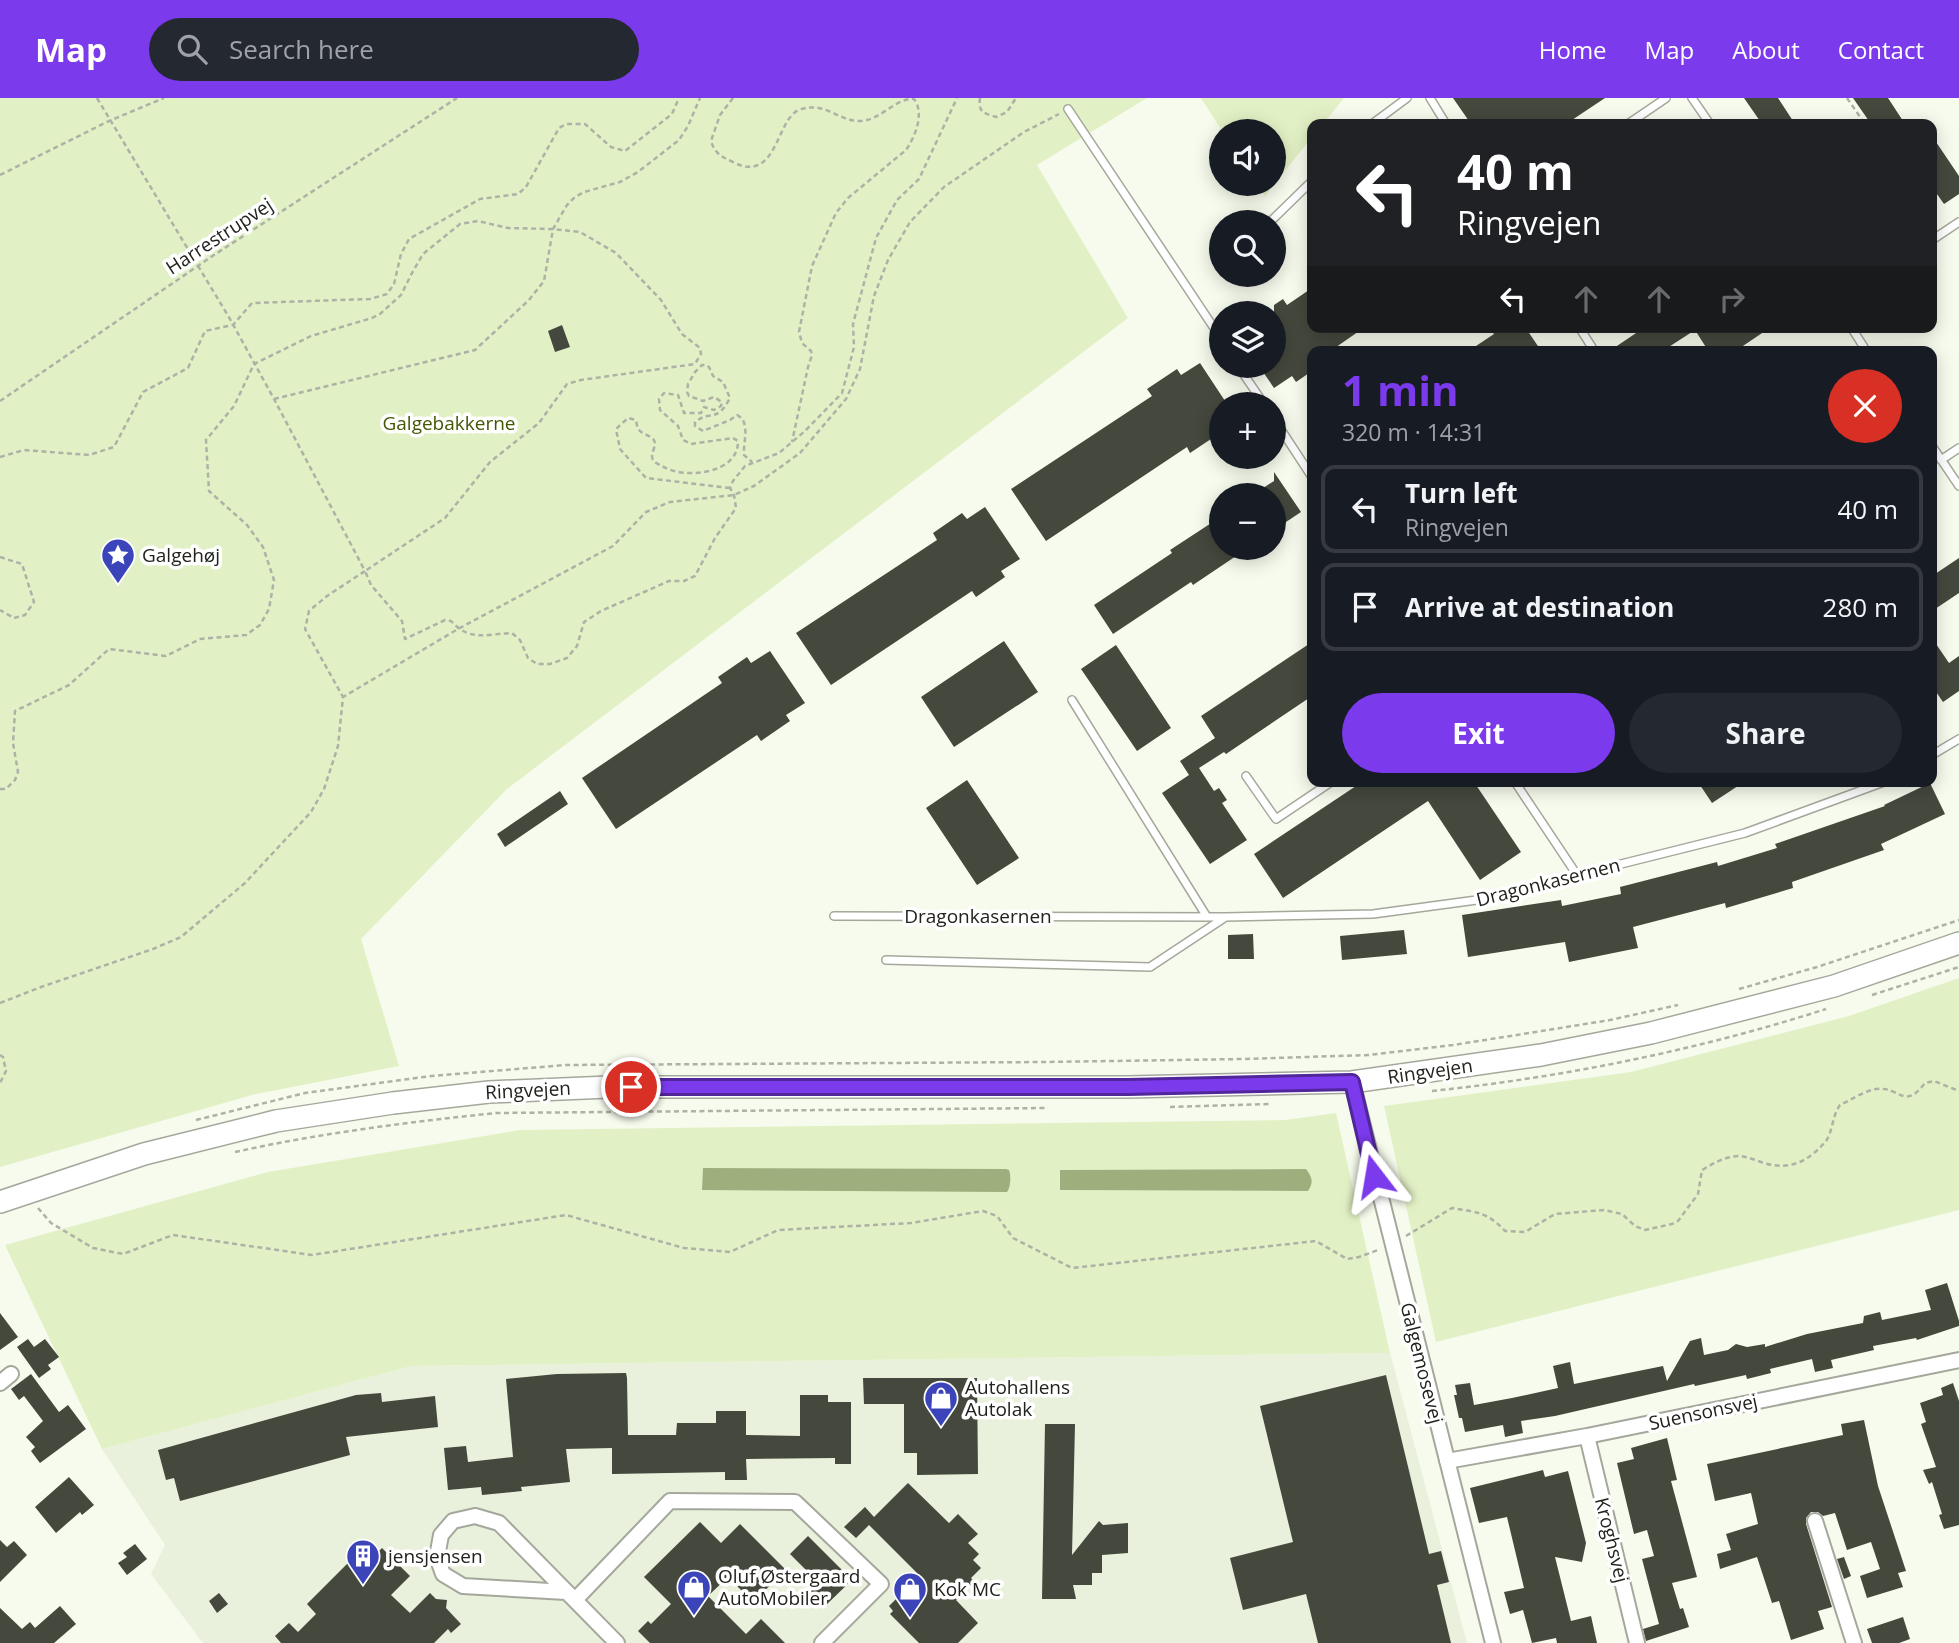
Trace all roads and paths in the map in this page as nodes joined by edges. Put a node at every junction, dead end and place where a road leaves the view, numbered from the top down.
1 (97, 98) edge
2 (164, 98) edge
3 (457, 98) edge
4 (679, 98) edge
5 (700, 98) edge
6 (733, 98) edge
7 (957, 98) edge
8 (980, 98) edge
9 (1016, 98) edge
10 (1407, 98) edge
11 (1430, 98) edge
12 (1667, 98) edge
13 (1692, 98) edge
14 (1847, 98) edge
15 (1068, 109) joint
16 (1379, 119) edge
17 (1443, 119) edge
18 (1636, 119) edge
19 (1707, 119) edge
20 (1862, 119) edge
21 (109, 121) junction
22 (0, 175) edge
23 (1307, 186) edge
24 (1282, 210) edge
25 (1959, 222) edge
26 (553, 229) junction
27 (1937, 237) edge
28 (198, 266) junction
29 (1209, 320) edge
30 (233, 325) junction
31 (254, 364) junction
32 (274, 399) junction
33 (0, 401) edge
34 (1286, 437) edge
35 (792, 442) junction
36 (1959, 448) edge
37 (1937, 454) edge
38 (0, 457) edge
39 (1941, 460) junction
40 (752, 462) junction
41 (1307, 469) edge
42 (1959, 486) edge
43 (730, 488) junction
44 (734, 495) junction
45 (0, 557) edge
46 (365, 571) junction
47 (0, 610) edge
48 (458, 629) junction
49 (343, 697) junction
50 (1072, 700) dead end
51 (1959, 739) edge
52 (1937, 752) edge
53 (1246, 776) dead end
54 (1324, 787) edge
55 (1518, 787) edge
56 (1869, 787) edge
57 (0, 789) edge
58 (1577, 875) junction
59 (834, 916) dead end
60 (1207, 917) junction
61 (1226, 917) junction
62 (1959, 920) edge
63 (1959, 943) edge
64 (886, 960) dead end
65 (1739, 989) dead end
66 (0, 1003) edge
67 (1687, 1003) dead end
68 (0, 1055) edge
69 (1352, 1082) junction
70 (0, 1083) edge
71 (1959, 1091) edge
72 (194, 1120) dead end
73 (6, 1202) edge
74 (38, 1208) dead end
75 (1392, 1245) junction
76 (1959, 1360) edge
77 (1587, 1436) junction
78 (1447, 1461) junction
79 (1815, 1521) dead end
80 (570, 1596) junction
81 (617, 1643) edge
82 (822, 1643) edge
83 (1493, 1643) edge
84 (1637, 1643) edge
85 (1854, 1643) edge

1 - 21 path
2 - 21 path
3 - 28 path, Harrestrupvej
4 - 30 path
5 - 26 path
6 - 35 path
7 - 35 path
8 - 9 path
10 - 16 lane
11 - 17 lane
12 - 18 lane
13 - 19 lane
14 - 20 path
15 - 29 lane
15 - 44 path
21 - 22 path
21 - 28 path
23 - 24 lane
25 - 27 lane
26 - 31 path
26 - 32 path
26 - 46 path
28 - 30 path
28 - 33 path, Harrestrupvej
30 - 31 path
30 - 38 path
31 - 32 path
31 - 57 path
32 - 46 path
34 - 41 lane
35 - 40 path
36 - 39 lane
37 - 39 lane
39 - 42 lane
40 - 43 path
40 - 43 path
43 - 44 path
44 - 48 path
44 - 48 path
45 - 47 path
46 - 48 path
46 - 49 path
48 - 49 path
49 - 66 path
50 - 60 lane
51 - 52 lane
53 - 54 lane
55 - 58 lane
56 - 58 lane, Dragonkasernen
58 - 61 lane, Dragonkasernen
59 - 60 lane, Dragonkasernen
60 - 61 lane, Dragonkasernen
61 - 64 lane
62 - 65 path
63 - 69 main road, Ringvejen
67 - 72 path
68 - 70 path
69 - 73 main road, Ringvejen
69 - 75 street, Galgemosevej
71 - 75 path
74 - 75 path
75 - 78 street, Galgemosevej
76 - 77 street, Suensonsvej
77 - 78 street, Suensonsvej
77 - 84 street, Kroghsvej
78 - 83 street, Galgemosevej
79 - 85 street
80 - 80 street
80 - 81 street
80 - 82 street

